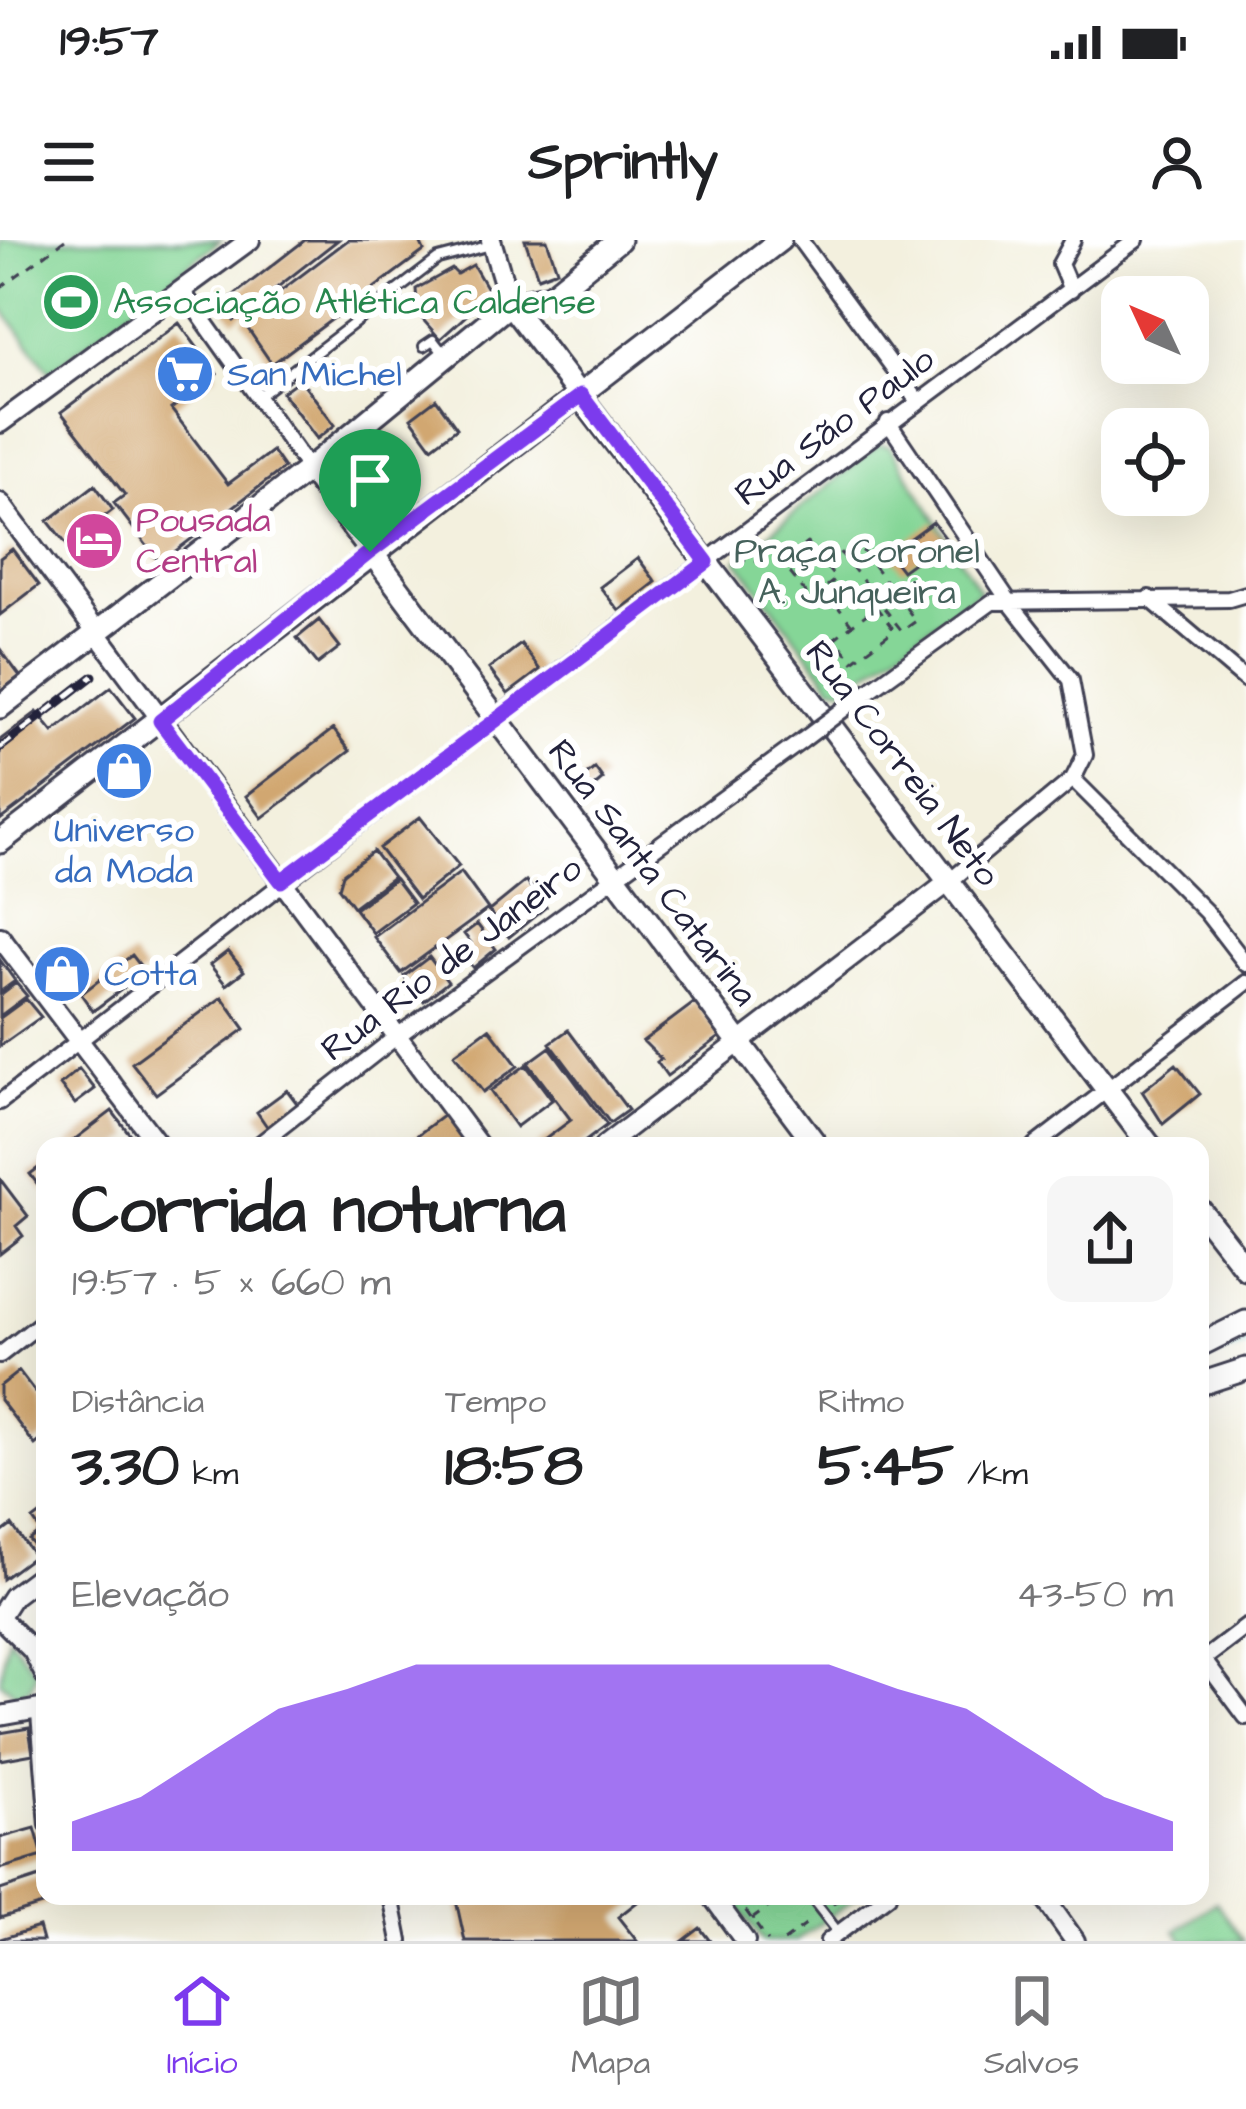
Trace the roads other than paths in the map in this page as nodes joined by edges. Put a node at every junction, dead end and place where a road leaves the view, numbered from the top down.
1 (250, 240) edge
2 (619, 240) edge
3 (780, 240) edge
4 (800, 240) edge
5 (1072, 240) edge
6 (1136, 240) edge
7 (492, 242) edge
8 (182, 289) junction
9 (1072, 290) junction
10 (396, 292) junction
11 (510, 304) junction
12 (398, 314) dead end
13 (424, 346) dead end
14 (446, 356) junction
15 (581, 395) junction
16 (259, 396) junction
17 (917, 400) junction
18 (888, 422) junction
19 (0, 423) edge
20 (309, 470) junction
21 (0, 503) edge
22 (370, 552) junction
23 (707, 562) junction
24 (1246, 594) edge
25 (1148, 597) junction
26 (1011, 604) junction
27 (95, 635) junction
28 (1246, 680) edge
29 (0, 707) edge
30 (496, 719) junction
31 (160, 721) junction
32 (1073, 779) junction
33 (0, 842) edge
34 (612, 877) junction
35 (281, 881) junction
36 (950, 881) junction
37 (0, 937) edge
38 (1246, 964) edge
39 (1246, 983) edge
40 (396, 1037) junction
41 (83, 1040) junction
42 (738, 1042) junction
43 (1106, 1090) junction
44 (0, 1102) edge
45 (153, 1137) edge
46 (268, 1137) edge
47 (471, 1137) edge
48 (616, 1137) edge
49 (810, 1137) edge
50 (1046, 1137) edge
51 (1143, 1137) edge
52 (1209, 1222) edge
53 (1246, 1269) edge
54 (1246, 1322) edge
55 (36, 1327) edge
56 (1209, 1340) edge
57 (0, 1355) edge
58 (1246, 1369) edge
59 (1209, 1381) edge
60 (36, 1579) edge
61 (0, 1617) edge
62 (1246, 1627) edge
63 (1209, 1653) edge
64 (36, 1658) edge
65 (1209, 1669) edge
66 (0, 1696) edge
67 (25, 1711) edge
68 (1246, 1717) edge
69 (36, 1774) edge
70 (393, 1905) edge
71 (719, 1905) edge
72 (815, 1905) edge
73 (876, 1905) edge
74 (1050, 1905) edge
75 (834, 1937) edge
76 (400, 1941) edge
77 (746, 1941) edge
78 (1076, 1941) edge

1 - 8 street
2 - 11 main road
3 - 15 main road
4 - 17 street
5 - 9 street
6 - 9 street, Rua São Paulo
7 - 10 lane
7 - 11 street, Rua Correia Neto
8 - 16 street, Rua Santa Catarina
8 - 19 street
9 - 17 street, Rua São Paulo
10 - 12 lane
10 - 16 lane
11 - 14 main road
11 - 15 main road, Rua Correia Neto
13 - 14 lane
14 - 20 main road
15 - 22 main road
15 - 23 main road, Rua Correia Neto
16 - 20 street, Rua Santa Catarina
17 - 18 street, Rua São Paulo
18 - 23 street, Rua São Paulo
18 - 26 street
20 - 22 main road, Rua Santa Catarina
20 - 27 main road
21 - 27 street
22 - 30 main road, Rua Santa Catarina
22 - 31 main road
23 - 30 street, Rua São Paulo
23 - 36 main road, Rua Correia Neto
24 - 25 street
25 - 26 street
25 - 28 street
26 - 32 street
26 - 34 street, Rua Rio de Janeiro, bridge
27 - 29 main road
27 - 31 street
30 - 34 main road, Rua Santa Catarina
30 - 35 street, Rua São Paulo
31 - 33 main road
31 - 35 street
32 - 36 street
32 - 38 street
34 - 40 street, Rua Rio de Janeiro
34 - 42 main road, Rua Santa Catarina
35 - 40 street
35 - 41 street, Rua São Paulo
36 - 42 street
36 - 43 main road, Rua Correia Neto
37 - 41 street
39 - 43 street
40 - 46 street, Rua Rio de Janeiro
40 - 47 street
41 - 44 street, Rua São Paulo
41 - 45 street
42 - 48 street
42 - 49 main road, Rua Santa Catarina
43 - 50 street
43 - 51 main road, Rua Correia Neto
52 - 53 main road
54 - 56 main road
55 - 57 street
58 - 59 main road
60 - 61 street
61 - 64 street
62 - 63 street
65 - 68 street
66 - 67 street
67 - 69 lane
70 - 76 street
71 - 77 street
72 - 75 lane
73 - 75 street
74 - 78 street

